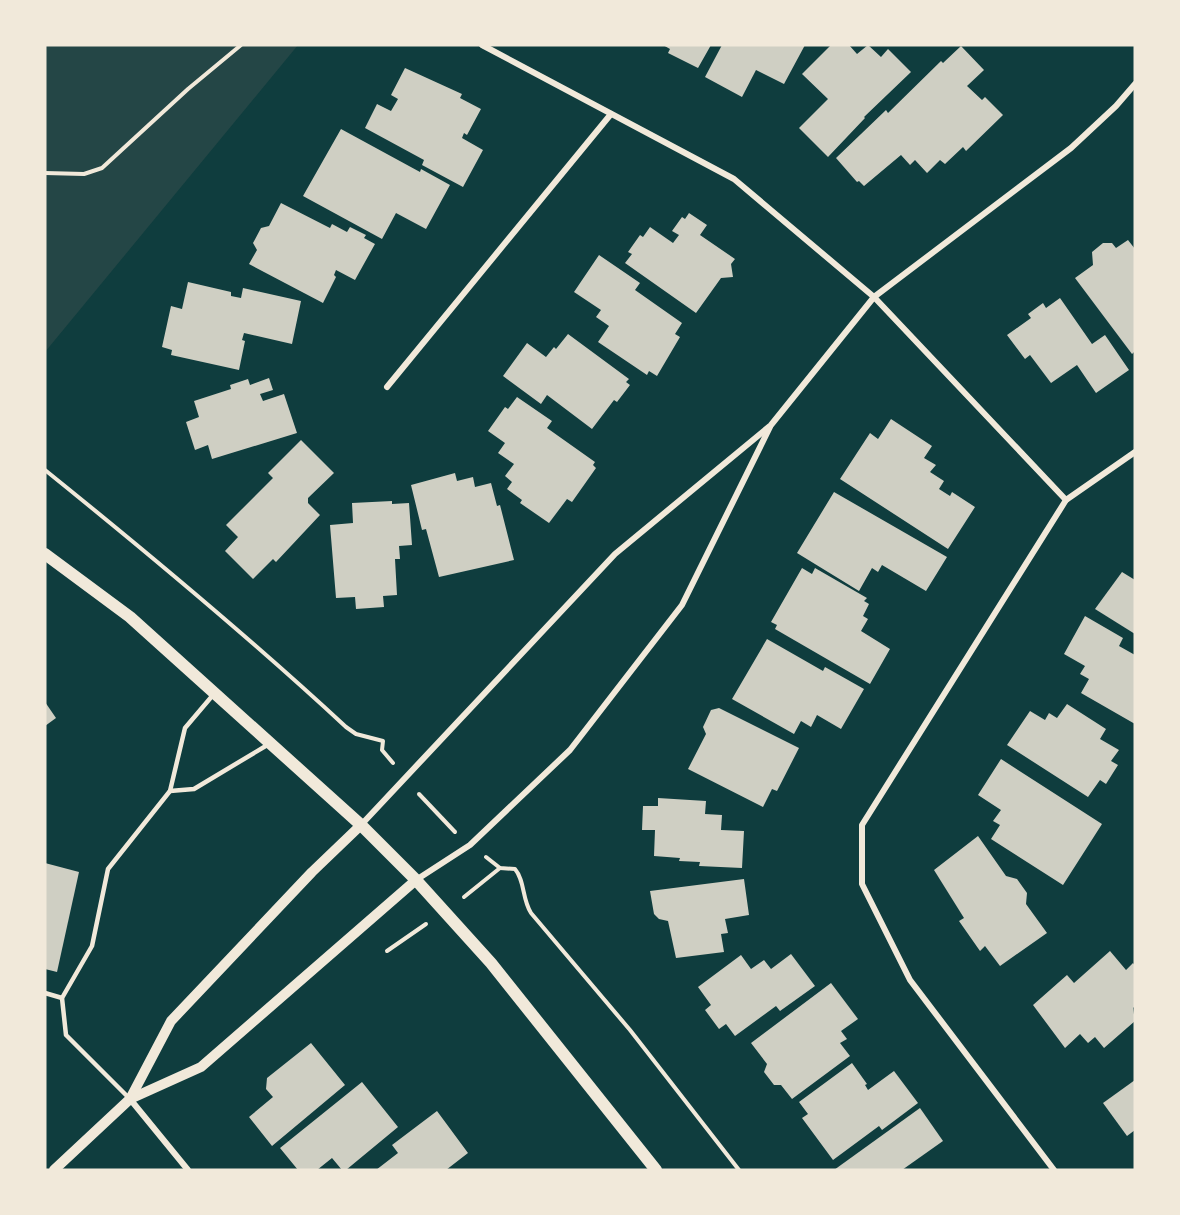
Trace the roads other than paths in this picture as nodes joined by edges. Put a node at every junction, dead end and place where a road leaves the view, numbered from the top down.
1 (482, 45) edge
2 (1135, 84) edge
3 (611, 114) junction
4 (874, 297) junction
5 (387, 387) dead end
6 (771, 425) junction
7 (1135, 452) edge
8 (1066, 500) junction
9 (45, 554) edge
10 (214, 693) junction
11 (269, 743) junction
12 (170, 790) junction
13 (361, 825) junction
14 (416, 880) junction
15 (45, 993) edge
16 (62, 998) junction
17 (130, 1099) junction
18 (54, 1170) edge
19 (188, 1170) edge
20 (656, 1170) edge
21 (1054, 1170) edge

1 - 3 street
2 - 4 street
3 - 4 street
3 - 5 street
4 - 6 street
4 - 8 street
6 - 13 street
6 - 14 street
7 - 8 street
8 - 21 street
9 - 10 main road
10 - 11 main road
10 - 12 lane
11 - 12 lane
11 - 13 main road
12 - 16 lane
13 - 14 main road
13 - 17 street
14 - 17 street
14 - 20 main road
15 - 16 lane
16 - 17 lane
17 - 18 street
17 - 19 street

